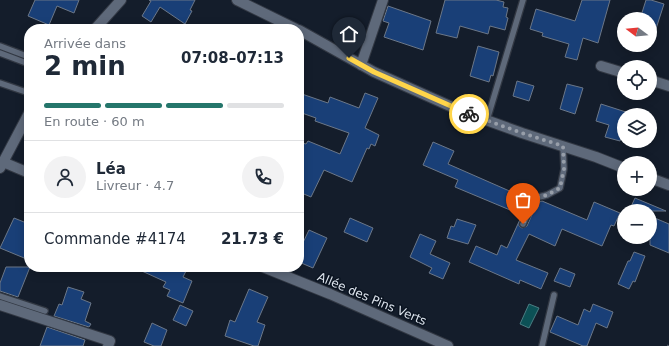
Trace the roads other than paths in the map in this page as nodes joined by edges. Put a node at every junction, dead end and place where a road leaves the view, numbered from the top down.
1 (121, 0) edge
2 (237, 0) edge
3 (383, 0) edge
4 (523, 0) edge
5 (99, 24) edge
6 (286, 24) edge
7 (304, 33) edge
8 (0, 46) edge
9 (0, 53) edge
10 (24, 55) edge
11 (24, 62) edge
12 (361, 65) junction
13 (601, 66) dead end
14 (617, 71) edge
15 (657, 82) edge
16 (0, 83) edge
17 (669, 86) edge
18 (24, 91) edge
19 (487, 120) junction
20 (24, 122) edge
21 (563, 146) junction
22 (2, 161) edge
23 (617, 165) edge
24 (24, 171) edge
25 (657, 181) edge
26 (669, 185) edge
27 (523, 224) dead end
28 (275, 272) edge
29 (554, 295) dead end
30 (0, 296) edge
31 (0, 305) edge
32 (45, 311) dead end
33 (108, 346) edge
34 (448, 346) edge
35 (542, 346) edge

1 - 5 street
2 - 6 street
3 - 12 street
4 - 19 lane
7 - 12 street
8 - 10 lane
9 - 11 lane
12 - 19 street
13 - 14 street
15 - 17 street
16 - 18 lane
19 - 21 street
20 - 22 street
21 - 23 street
21 - 27 lane
22 - 24 street
25 - 26 street
28 - 34 street, Allée des Pins Verts
29 - 35 lane
30 - 32 lane
31 - 33 street

